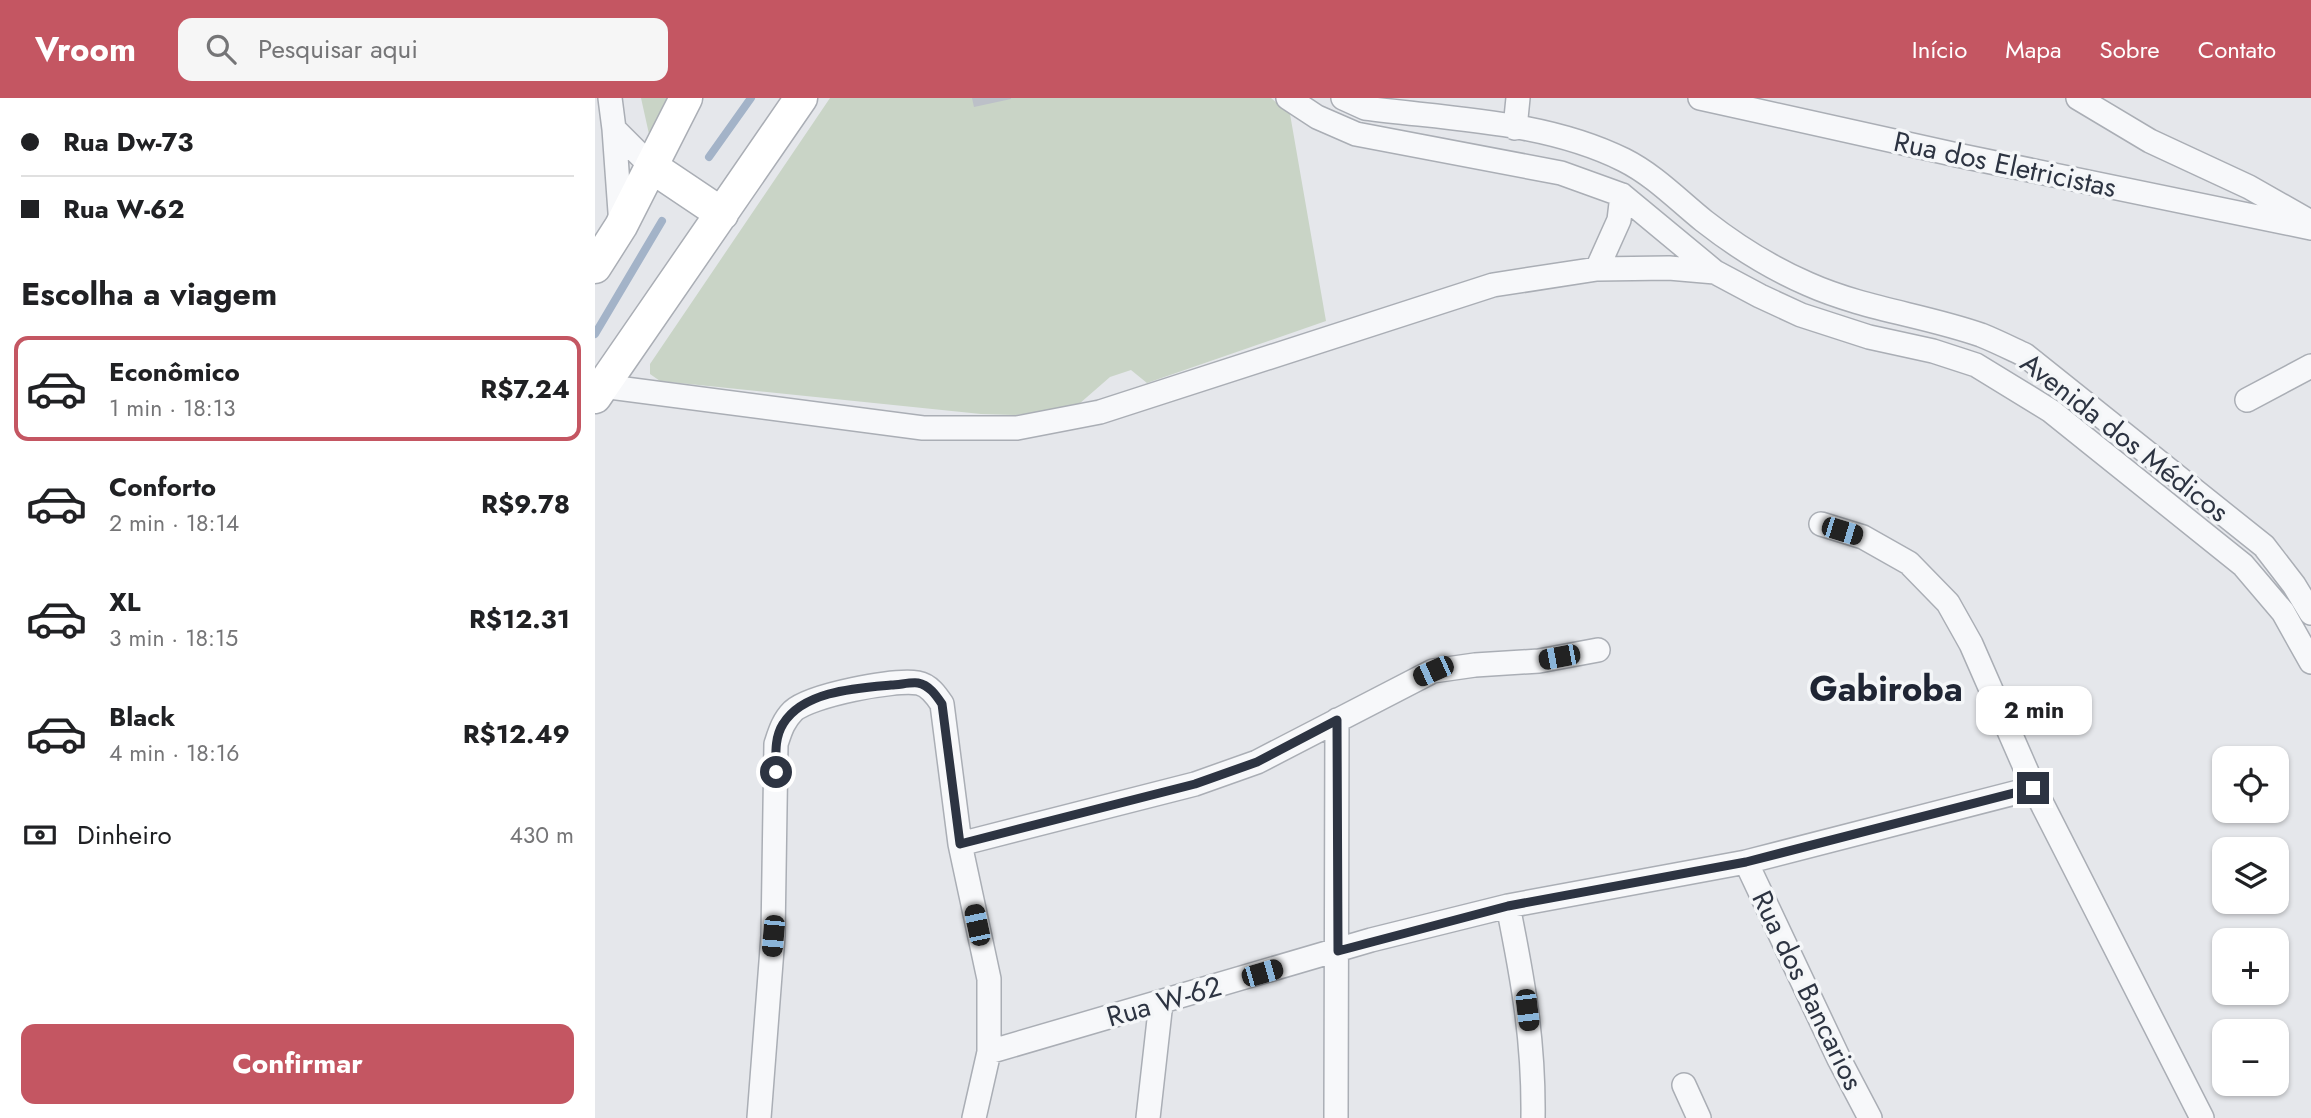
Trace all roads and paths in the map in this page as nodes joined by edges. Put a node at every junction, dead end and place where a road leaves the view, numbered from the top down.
1 (610, 98) edge
2 (686, 98) edge
3 (801, 98) edge
4 (1288, 98) edge
5 (1343, 98) edge
6 (1518, 98) edge
7 (1700, 98) edge
8 (2078, 98) edge
9 (1365, 107) junction
10 (1515, 128) junction
11 (614, 129) junction
12 (1356, 134) junction
13 (652, 167) junction
14 (1622, 195) junction
15 (722, 214) junction
16 (2311, 222) edge
17 (621, 226) junction
18 (2311, 228) edge
19 (595, 267) edge
20 (1597, 269) junction
21 (1715, 272) junction
22 (2311, 366) edge
23 (599, 392) edge
24 (2247, 400) dead end
25 (1821, 524) dead end
26 (2311, 613) edge
27 (2305, 632) edge
28 (1598, 650) dead end
29 (2311, 662) edge
30 (1337, 720) junction
31 (2033, 788) junction
32 (960, 844) junction
33 (1746, 862) junction
34 (1508, 906) junction
35 (1338, 951) junction
36 (1161, 1002) junction
37 (989, 1052) junction
38 (1684, 1085) dead end
39 (759, 1118) edge
40 (974, 1118) edge
41 (1148, 1118) edge
42 (1336, 1118) edge
43 (1533, 1118) edge
44 (1699, 1118) edge
45 (1870, 1118) edge
46 (2201, 1118) edge

1 - 11 street
2 - 13 street
3 - 15 street
4 - 12 street, Avenida dos Médicos
5 - 9 street, Avenida dos Médicos
6 - 10 street
7 - 18 street, Rua dos Eletricistas
8 - 16 street
9 - 10 street, Avenida dos Médicos
9 - 12 street
10 - 26 street, Avenida dos Médicos
11 - 13 street
11 - 17 street
12 - 14 street, Avenida dos Médicos
13 - 15 street
13 - 17 street
14 - 20 street
14 - 21 street, Avenida dos Médicos
15 - 23 street
17 - 19 street
20 - 21 street
20 - 23 street
21 - 27 street, Avenida dos Médicos
22 - 24 street
25 - 31 street
27 - 29 street, Avenida dos Médicos
28 - 30 street
30 - 32 street
30 - 35 street
31 - 33 street, Rua W-62
31 - 46 street
32 - 37 street
32 - 39 street
33 - 34 street, Rua W-62
33 - 45 street, Rua dos Bancarios
34 - 35 street, Rua W-62
34 - 43 street
35 - 36 street, Rua W-62
35 - 42 street
36 - 37 street, Rua W-62
36 - 41 street
37 - 40 street
38 - 44 street

